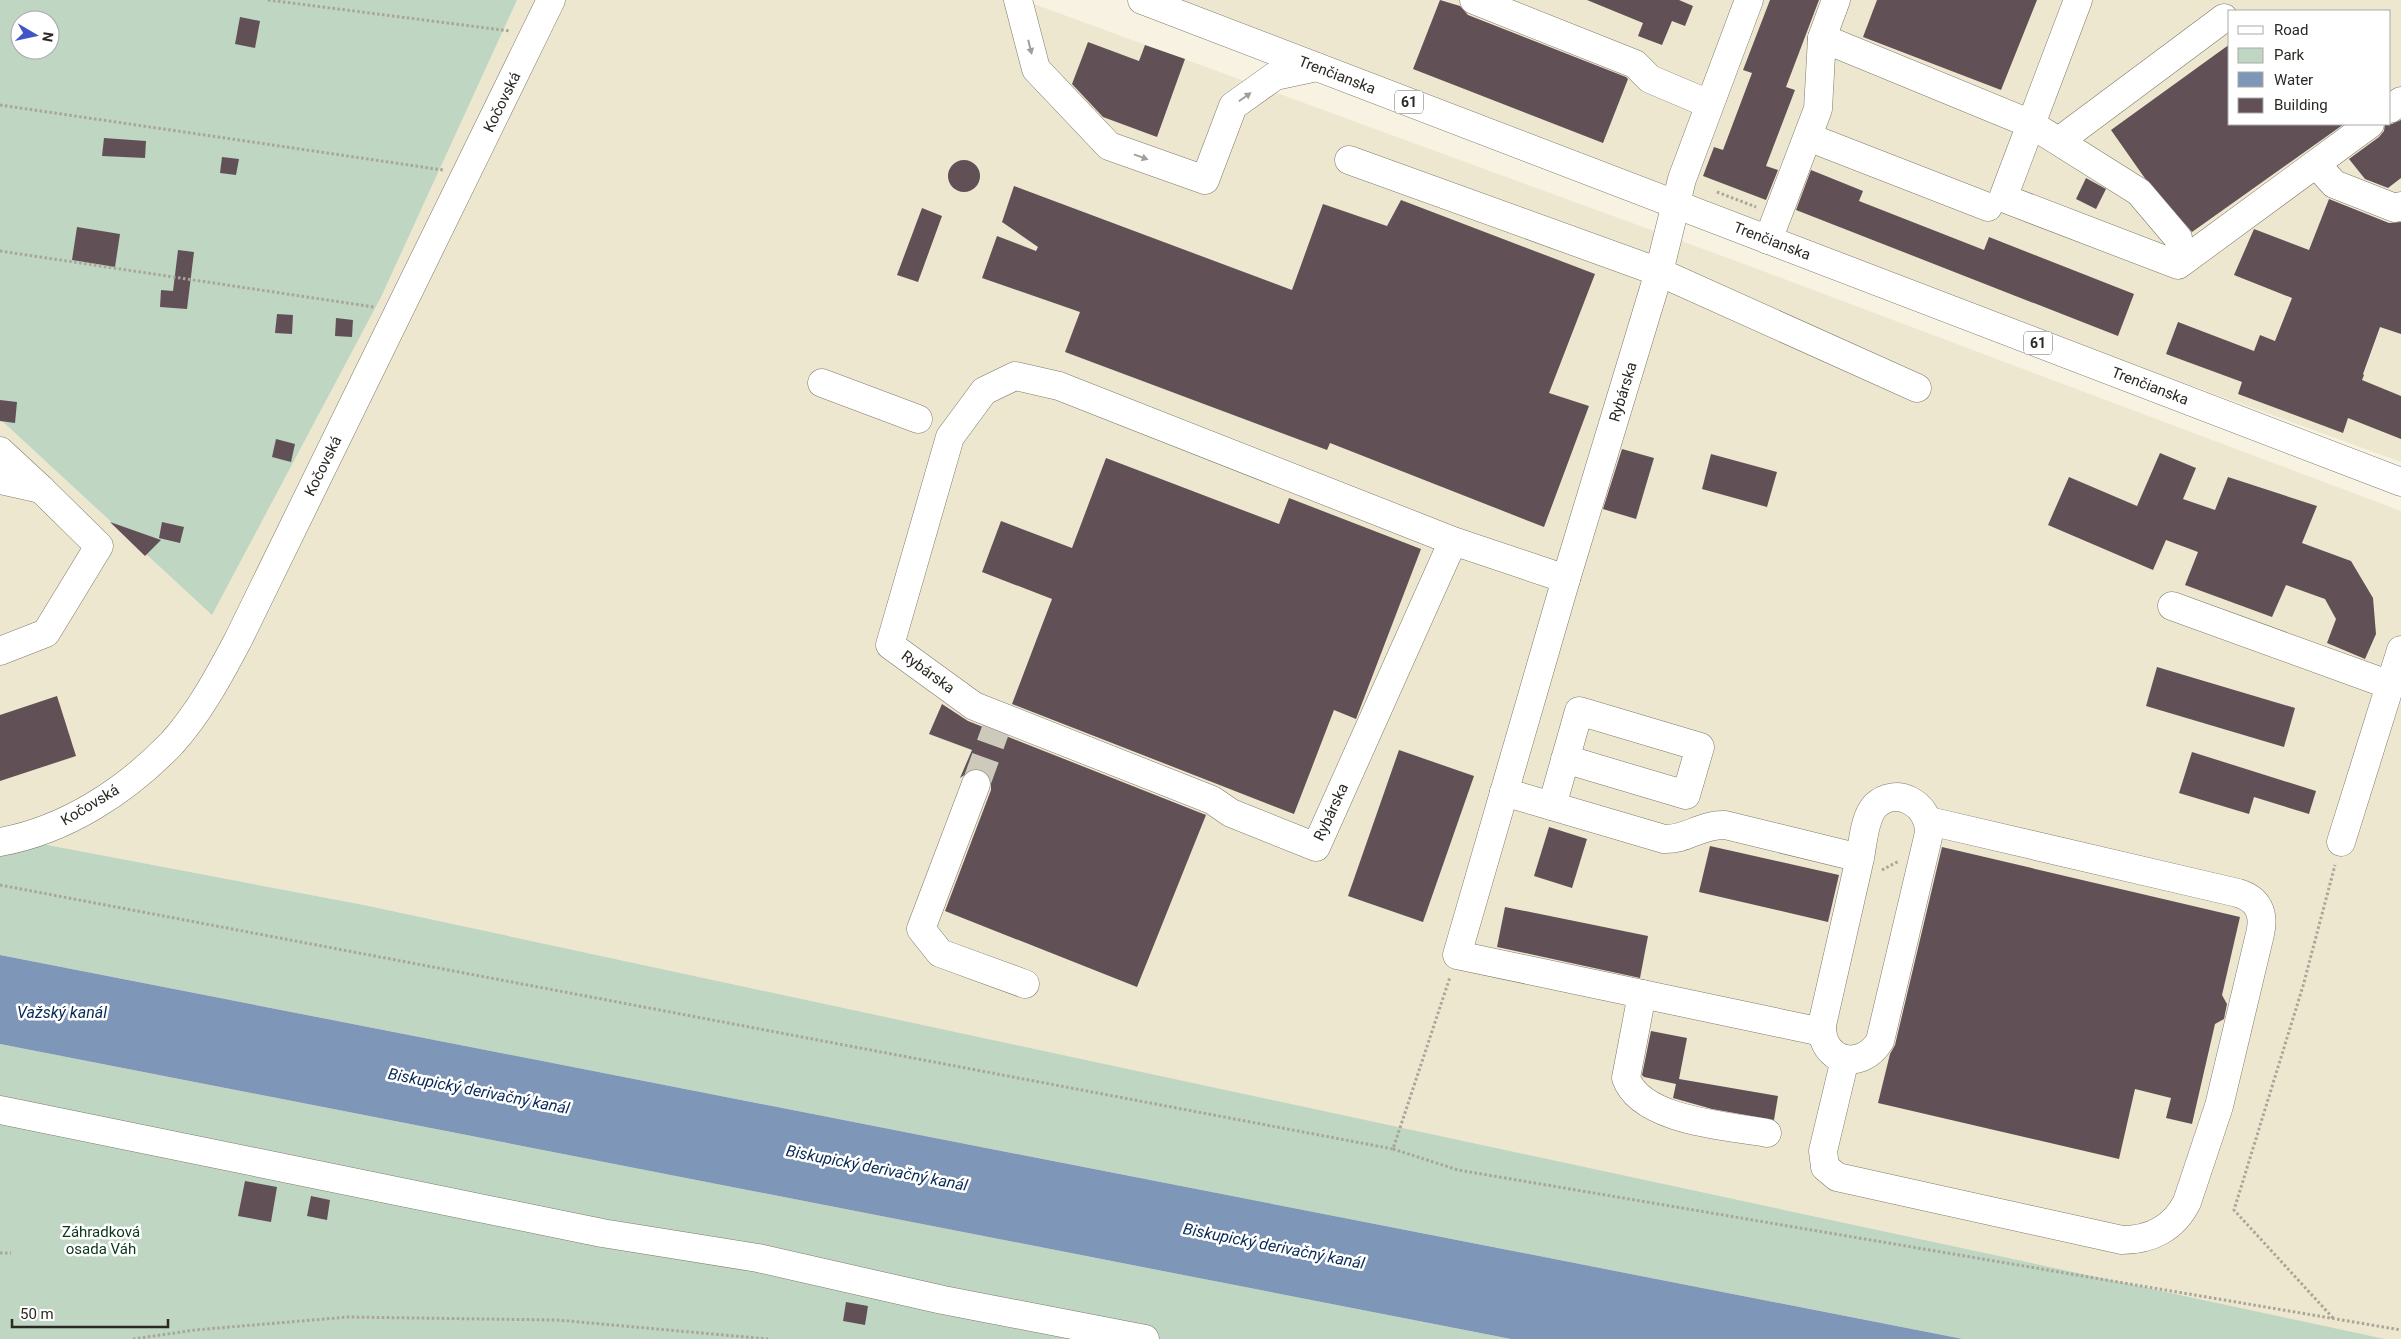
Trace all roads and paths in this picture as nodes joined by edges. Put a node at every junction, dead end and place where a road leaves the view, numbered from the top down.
1 (268, 0) edge
2 (551, 0) edge
3 (1018, 0) edge
4 (1142, 0) edge
5 (1474, 0) edge
6 (1749, 0) edge
7 (1836, 0) edge
8 (2078, 0) edge
9 (2224, 18) dead end
10 (510, 31) dead end
11 (1822, 38) junction
12 (1317, 67) junction
13 (1709, 104) junction
14 (0, 105) edge
15 (2031, 124) junction
16 (2369, 125) edge
17 (1808, 137) junction
18 (2059, 141) junction
19 (1349, 160) dead end
20 (2316, 164) junction
21 (448, 171) dead end
22 (1676, 204) junction
23 (2401, 206) edge
24 (1988, 207) dead end
25 (2178, 238) dead end
26 (1768, 240) junction
27 (0, 251) edge
28 (1659, 272) junction
29 (381, 308) dead end
30 (822, 383) dead end
31 (1917, 388) dead end
32 (918, 419) dead end
33 (0, 451) edge
34 (0, 480) edge
35 (2401, 482) edge
36 (41, 489) junction
37 (1453, 541) junction
38 (1566, 579) junction
39 (2172, 606) dead end
40 (2401, 650) edge
41 (0, 651) edge
42 (2390, 685) junction
43 (1565, 759) junction
44 (976, 784) tunnel mouth
45 (1504, 792) junction
46 (1552, 806) junction
47 (1927, 834) junction
48 (0, 842) edge
49 (2341, 842) joint
50 (1860, 858) junction
51 (0, 885) edge
52 (1854, 885) junction
53 (1457, 955) junction
54 (1024, 984) dead end
55 (1642, 994) junction
56 (1822, 1032) junction
57 (1845, 1059) junction
58 (0, 1110) edge
59 (1767, 1133) dead end
60 (1393, 1149) junction
61 (0, 1254) edge
62 (11, 1254) dead end
63 (2333, 1318) junction
64 (2401, 1330) edge
65 (133, 1339) edge
66 (768, 1339) edge
67 (1145, 1339) edge

1 - 10 path
2 - 48 main road, Kočovská
3 -> 12 main road
4 - 12 main road, Trenčianska / 61
5 - 13 main road
6 - 13 main road, Rybárska
7 - 11 main road
8 - 15 main road
9 - 18 main road
11 - 15 main road
11 - 17 main road
12 - 22 main road, Trenčianska / 61
13 - 22 main road, Rybárska
14 - 21 path
15 - 18 main road
15 - 20 main road
16 - 20 main road
17 - 24 main road
17 - 26 main road
18 - 25 main road
19 - 28 main road
20 - 23 main road
22 - 26 main road, Trenčianska / 61
22 - 28 main road, Rybárska
26 - 35 main road, Trenčianska / 61
27 - 29 path
28 - 31 main road
28 - 38 main road, Rybárska
30 - 32 main road
33 - 36 main road
34 - 36 main road
36 - 41 main road
37 - 37 main road, Rybárska
37 - 38 main road, Rybárska
38 - 45 main road, Rybárska
39 - 42 main road
40 - 42 main road
42 - 49 main road
43 - 43 main road
43 - 46 main road
44 - 54 main road
45 - 46 main road
45 - 53 main road, Rybárska
46 - 50 main road
47 - 50 main road
47 - 52 path
47 - 57 main road
47 - 57 main road
49 - 63 path
50 - 52 main road
51 - 60 path
52 - 56 main road
53 - 55 main road
53 - 60 path
55 - 56 main road
55 - 59 main road
56 - 57 main road
58 - 67 main road
60 - 63 path
61 - 62 path
63 - 64 path
65 - 66 path

